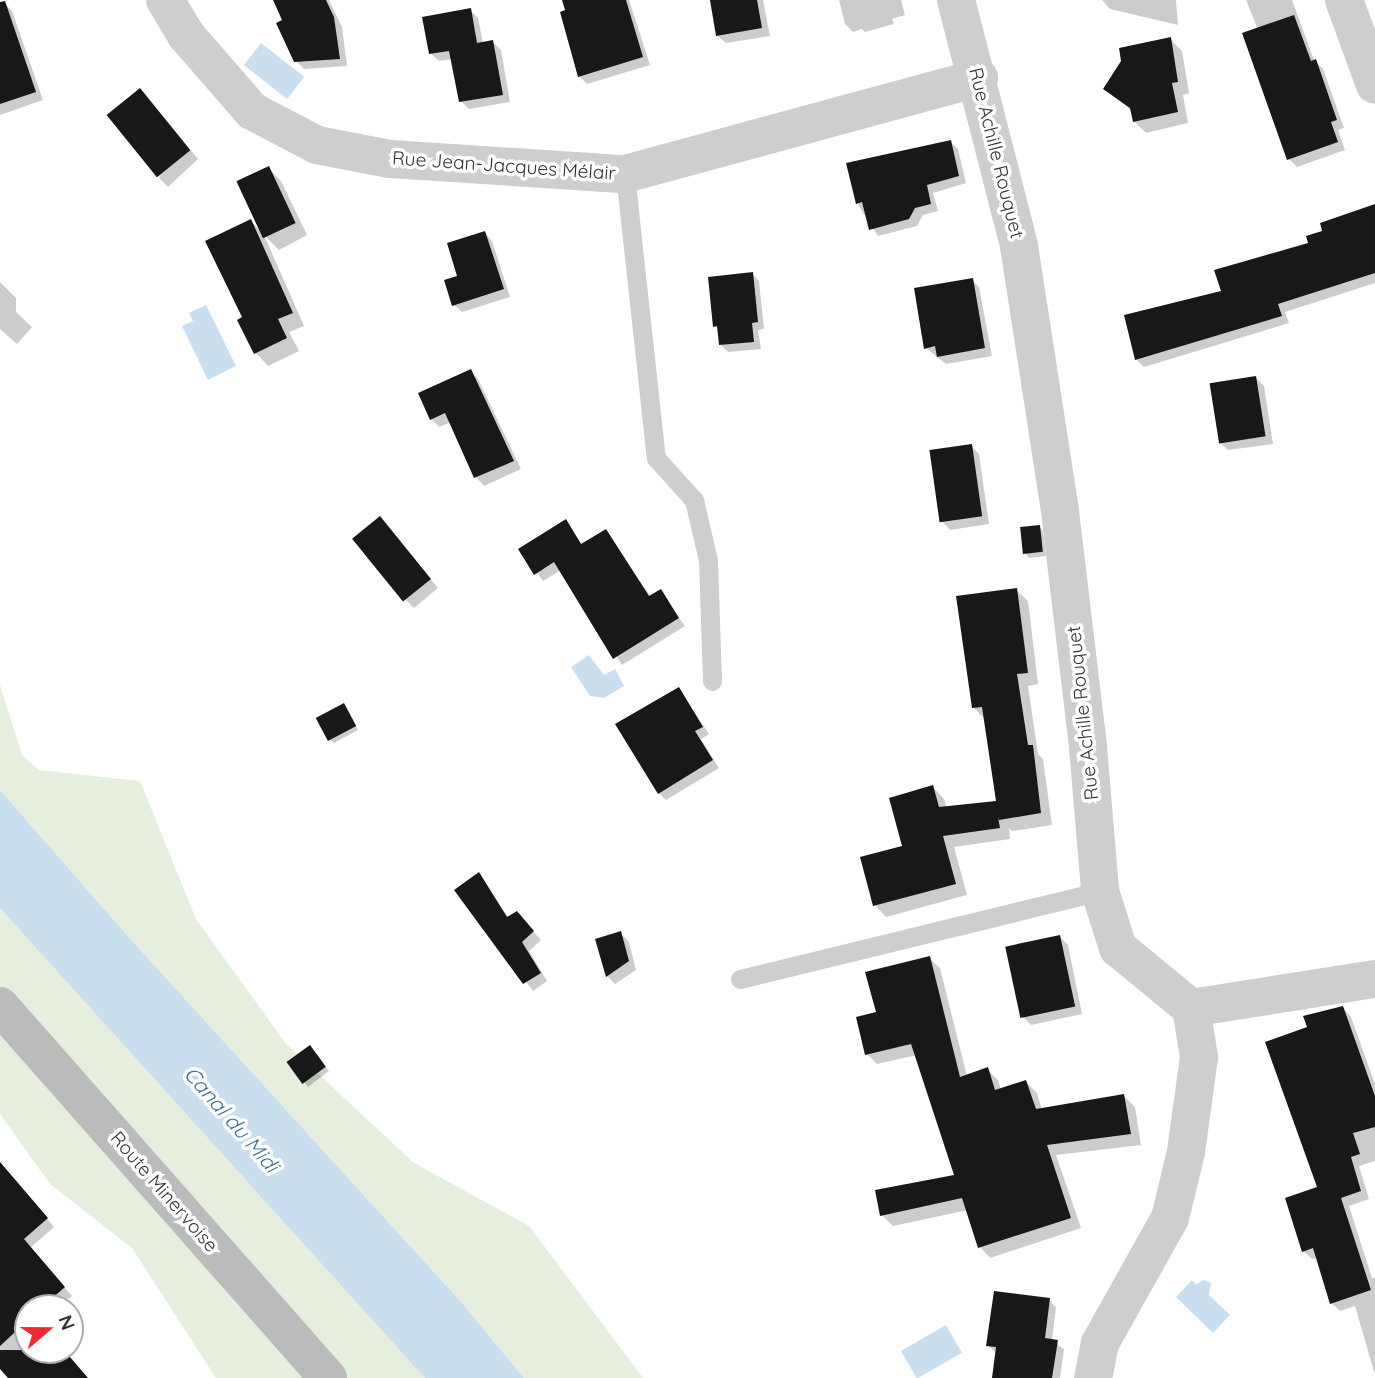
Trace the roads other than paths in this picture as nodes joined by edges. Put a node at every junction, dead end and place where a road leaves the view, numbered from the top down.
1 (165, 0) edge
2 (956, 0) edge
3 (1344, 0) edge
4 (979, 78) junction
5 (1375, 85) edge
6 (625, 174) junction
7 (712, 681) dead end
8 (1100, 891) junction
9 (740, 979) dead end
10 (1375, 979) edge
11 (0, 1006) edge
12 (1191, 1007) junction
13 (328, 1378) edge
14 (1093, 1378) edge

1 - 6 street, Rue Jean-Jacques Mélair
2 - 4 street, Rue Achille Rouquet
3 - 5 street
4 - 6 street, Rue Jean-Jacques Mélair
4 - 8 street, Rue Achille Rouquet
6 - 7 lane
8 - 9 lane
8 - 12 street, Rue Achille Rouquet
10 - 12 street
11 - 13 main road, Route Minervoise
12 - 14 street

